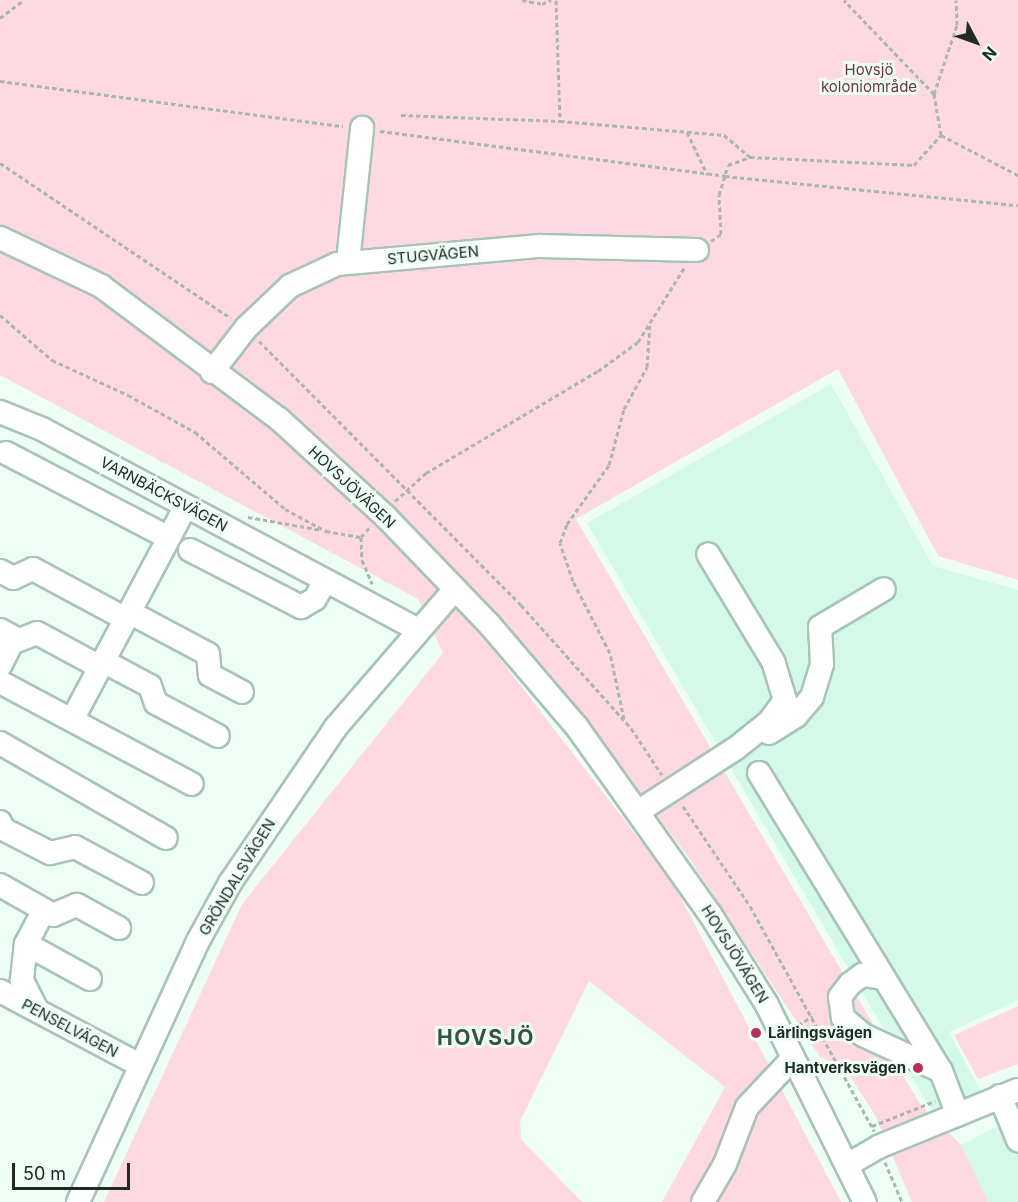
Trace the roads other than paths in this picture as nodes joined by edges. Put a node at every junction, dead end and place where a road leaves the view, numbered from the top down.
1 (362, 128) road end
2 (0, 238) edge
3 (697, 250) road end
4 (348, 262) junction
5 (212, 372) junction
6 (10, 416) edge
7 (3, 455) edge
8 (186, 506) junction
9 (158, 532) dead end
10 (190, 550) dead end
11 (708, 554) dead end
12 (0, 571) edge
13 (325, 581) junction
14 (455, 589) junction
15 (884, 589) dead end
16 (128, 615) junction
17 (418, 630) junction
18 (7, 634) edge
19 (102, 664) junction
20 (0, 666) edge
21 (0, 682) edge
22 (242, 692) dead end
23 (72, 720) junction
24 (218, 736) dead end
25 (0, 743) edge
26 (735, 749) junction
27 (759, 772) dead end
28 (192, 784) dead end
29 (639, 811) junction
30 (0, 822) edge
31 (166, 838) dead end
32 (142, 883) dead end
33 (0, 885) edge
34 (44, 910) junction
35 (119, 927) dead end
36 (26, 944) junction
37 (884, 978) junction
38 (90, 979) dead end
39 (0, 991) edge
40 (37, 1010) junction
41 (793, 1058) junction
42 (140, 1065) junction
43 (941, 1071) junction
44 (1009, 1093) edge
45 (958, 1115) junction
46 (1018, 1140) edge
47 (849, 1164) junction
48 (78, 1202) edge
49 (703, 1202) edge
50 (865, 1202) edge

1 - 4 street
2 - 5 street, HOVSJÖVÄGEN
3 - 4 street, STUGVÄGEN
4 - 5 street, STUGVÄGEN
5 - 14 street, HOVSJÖVÄGEN
6 - 7 street
6 - 8 street, VARNBÄCKSVÄGEN
7 - 9 street
8 - 13 street, VARNBÄCKSVÄGEN
8 - 16 street
10 - 13 street
11 - 26 street
12 - 16 street
13 - 17 street, VARNBÄCKSVÄGEN
14 - 17 street, GRÖNDALSVÄGEN
14 - 29 street, HOVSJÖVÄGEN
15 - 26 street
16 - 19 street
16 - 22 street
17 - 42 street, GRÖNDALSVÄGEN
18 - 19 street
18 - 20 street
19 - 23 street
19 - 24 street
21 - 23 street
23 - 28 street
25 - 31 street
26 - 29 street
27 - 37 street
29 - 41 street, HOVSJÖVÄGEN
30 - 32 street
33 - 34 street
34 - 35 street
34 - 36 street
36 - 38 street
36 - 40 street
37 - 43 street
37 - 43 street
39 - 40 street, PENSELVÄGEN
40 - 42 street, PENSELVÄGEN
41 - 47 street, HOVSJÖVÄGEN
41 - 49 street
42 - 48 street, GRÖNDALSVÄGEN
43 - 45 street
44 - 45 street
44 - 46 street
45 - 47 street
47 - 50 street, HOVSJÖVÄGEN

